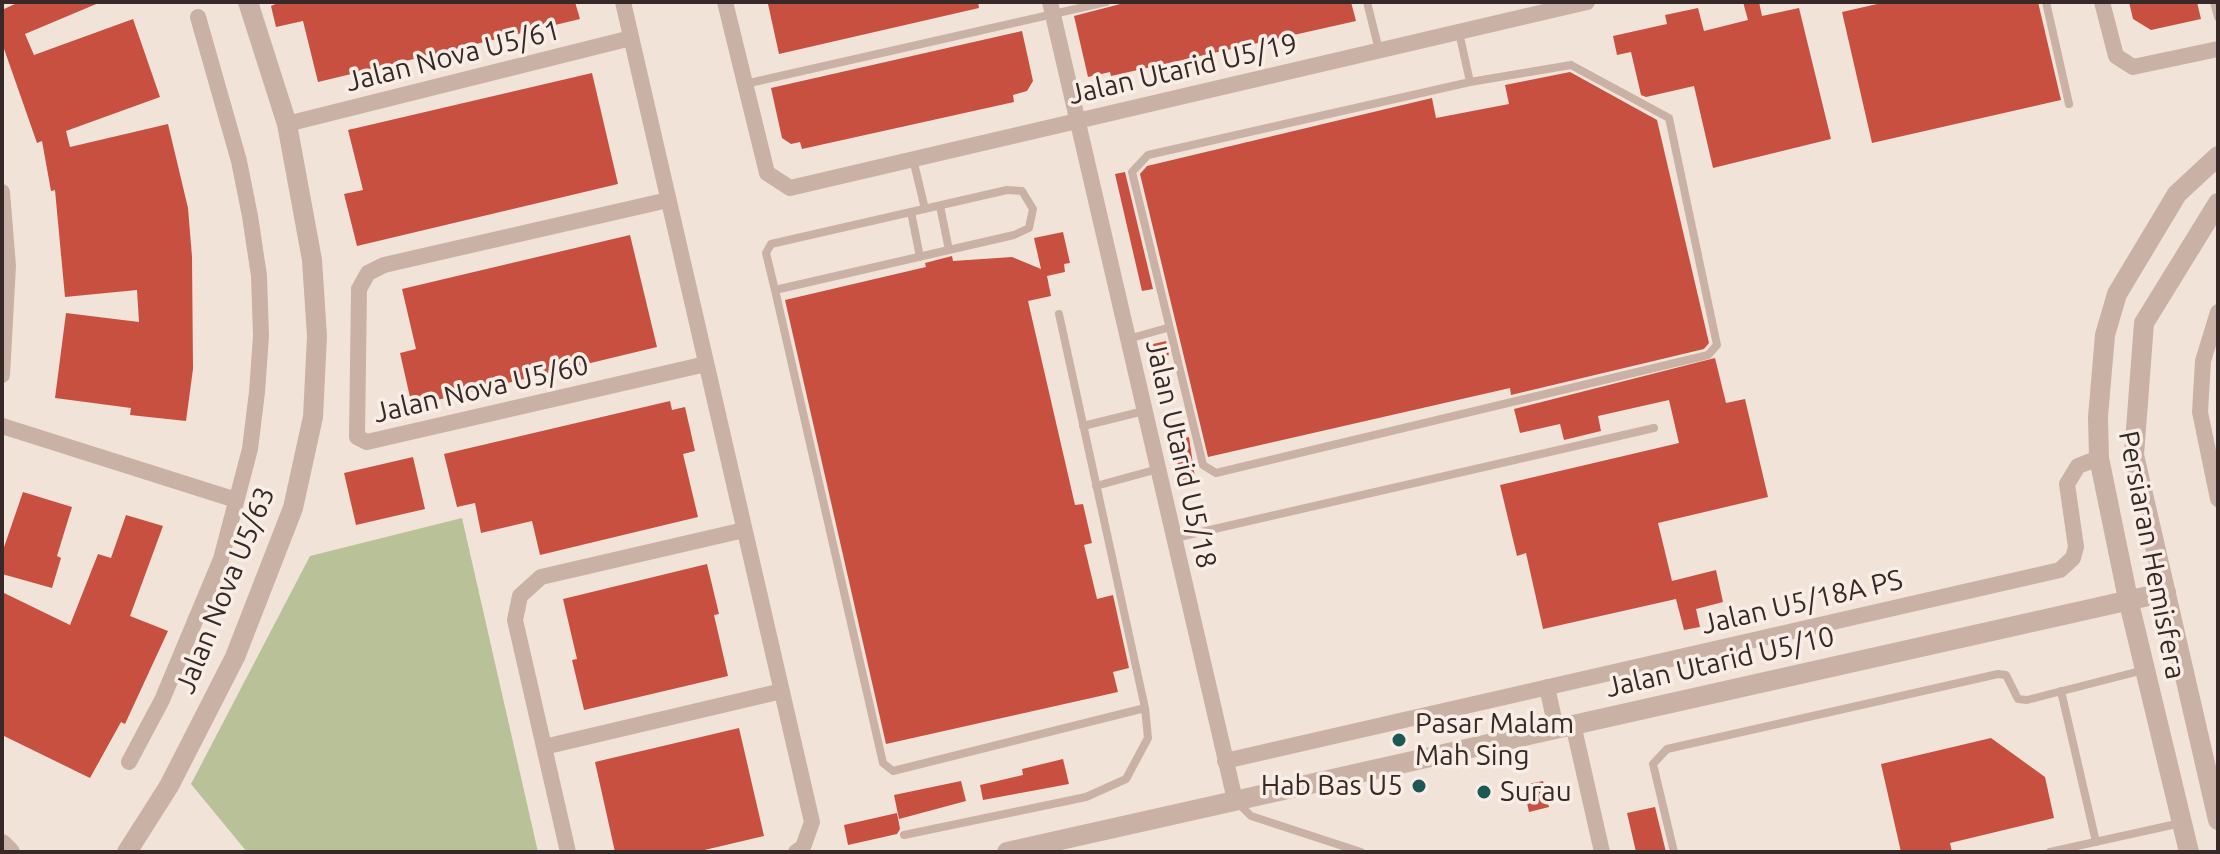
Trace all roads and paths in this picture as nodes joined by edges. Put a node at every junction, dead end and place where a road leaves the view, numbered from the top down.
1 (248, 2) edge
2 (623, 2) edge
3 (725, 2) edge
4 (1106, 2) edge
5 (1367, 2) edge
6 (1587, 2) edge
7 (2046, 2) edge
8 (2102, 2) edge
9 (2214, 2) edge
10 (1051, 8) edge
11 (198, 17) dead end
12 (2218, 17) edge
13 (1459, 32) junction
14 (631, 38) junction
15 (2218, 49) edge
16 (1379, 50) junction
17 (1470, 82) junction
18 (745, 84) junction
19 (2069, 104) dead end
20 (1077, 120) junction
21 (287, 124) junction
22 (2218, 156) edge
23 (913, 159) junction
24 (2, 192) edge
25 (668, 200) junction
26 (2218, 203) edge
27 (940, 206) junction
28 (925, 209) junction
29 (911, 212) junction
30 (949, 250) junction
31 (920, 257) junction
32 (775, 290) junction
33 (2218, 312) edge
34 (1059, 314) dead end
35 (1167, 328) junction
36 (1128, 339) junction
37 (706, 364) junction
38 (2, 375) edge
39 (1144, 411) junction
40 (2, 426) edge
41 (1083, 426) junction
42 (1654, 428) dead end
43 (2099, 458) junction
44 (1158, 469) junction
45 (1096, 486) junction
46 (2217, 491) edge
47 (236, 500) junction
48 (744, 530) junction
49 (1174, 539) junction
50 (2166, 592) junction
51 (2128, 599) junction
52 (2145, 670) junction
53 (1547, 687) junction
54 (782, 691) junction
55 (2061, 691) junction
56 (1145, 708) junction
57 (1565, 726) junction
58 (544, 747) junction
59 (1225, 761) junction
60 (129, 762) dead end
61 (1235, 800) junction
62 (2218, 820) edge
63 (2181, 823) junction
64 (904, 835) dead end
65 (2096, 842) junction
66 (2, 844) edge
67 (10, 852) edge
68 (127, 852) edge
69 (568, 852) edge
70 (796, 852) edge
71 (1007, 852) edge
72 (1361, 852) edge
73 (1602, 852) edge
74 (1674, 852) edge
75 (2050, 852) edge
76 (2189, 852) edge

1 - 21 street, Jalan Nova U5/63
2 - 14 street
3 - 18 street
4 - 10 lane
5 - 16 lane
6 - 13 street, Jalan Utarid U5/19
7 - 19 lane
8 - 15 street
9 - 12 lane
10 - 18 lane
10 - 20 street, Jalan Utarid U5/18
11 - 47 street
13 - 16 street, Jalan Utarid U5/19
13 - 17 lane
14 - 21 street, Jalan Nova U5/61
14 - 25 street
16 - 20 street, Jalan Utarid U5/19
17 - 35 lane
17 - 35 lane
18 - 23 street, Jalan Utarid U5/19
20 - 23 street, Jalan Utarid U5/19
20 - 36 street, Jalan Utarid U5/18
21 - 68 street, Jalan Nova U5/63
22 - 43 street, Persiaran Hemisfera
23 - 28 lane
24 - 38 street
25 - 37 street
25 - 37 street, Jalan Nova U5/60
26 - 50 street, Persiaran Hemisfera
27 - 28 lane
27 - 30 lane
27 - 30 lane
28 - 29 lane
29 - 31 lane
29 - 32 lane
30 - 31 lane
31 - 32 lane
32 - 56 lane
33 - 46 street
34 - 41 lane
35 - 36 lane
36 - 39 street, Jalan Utarid U5/18
37 - 48 street
39 - 41 lane
39 - 44 street, Jalan Utarid U5/18
40 - 47 street
41 - 45 lane
42 - 49 lane
43 - 51 street, Persiaran Hemisfera
43 - 53 street, Jalan U5/18A PS
44 - 45 lane
44 - 49 street, Jalan Utarid U5/18
45 - 56 lane
47 - 60 street
48 - 54 street
48 - 58 street
49 - 59 street, Jalan Utarid U5/18
50 - 51 street, Jalan Utarid U5/10
50 - 62 street, Persiaran Hemisfera
51 - 52 street, Persiaran Hemisfera
51 - 57 street, Jalan Utarid U5/10
52 - 55 lane
52 - 63 street, Persiaran Hemisfera
53 - 57 street
53 - 59 street, Jalan U5/18A PS
54 - 58 street
54 - 70 street
55 - 65 lane
55 - 74 lane
56 - 64 lane
57 - 61 street, Jalan Utarid U5/10
57 - 73 street
58 - 69 street
59 - 61 street, Jalan Utarid U5/18
61 - 71 street, Jalan Utarid U5/10
61 - 72 lane
63 - 65 lane
63 - 76 street, Persiaran Hemisfera
65 - 75 lane
66 - 67 street

